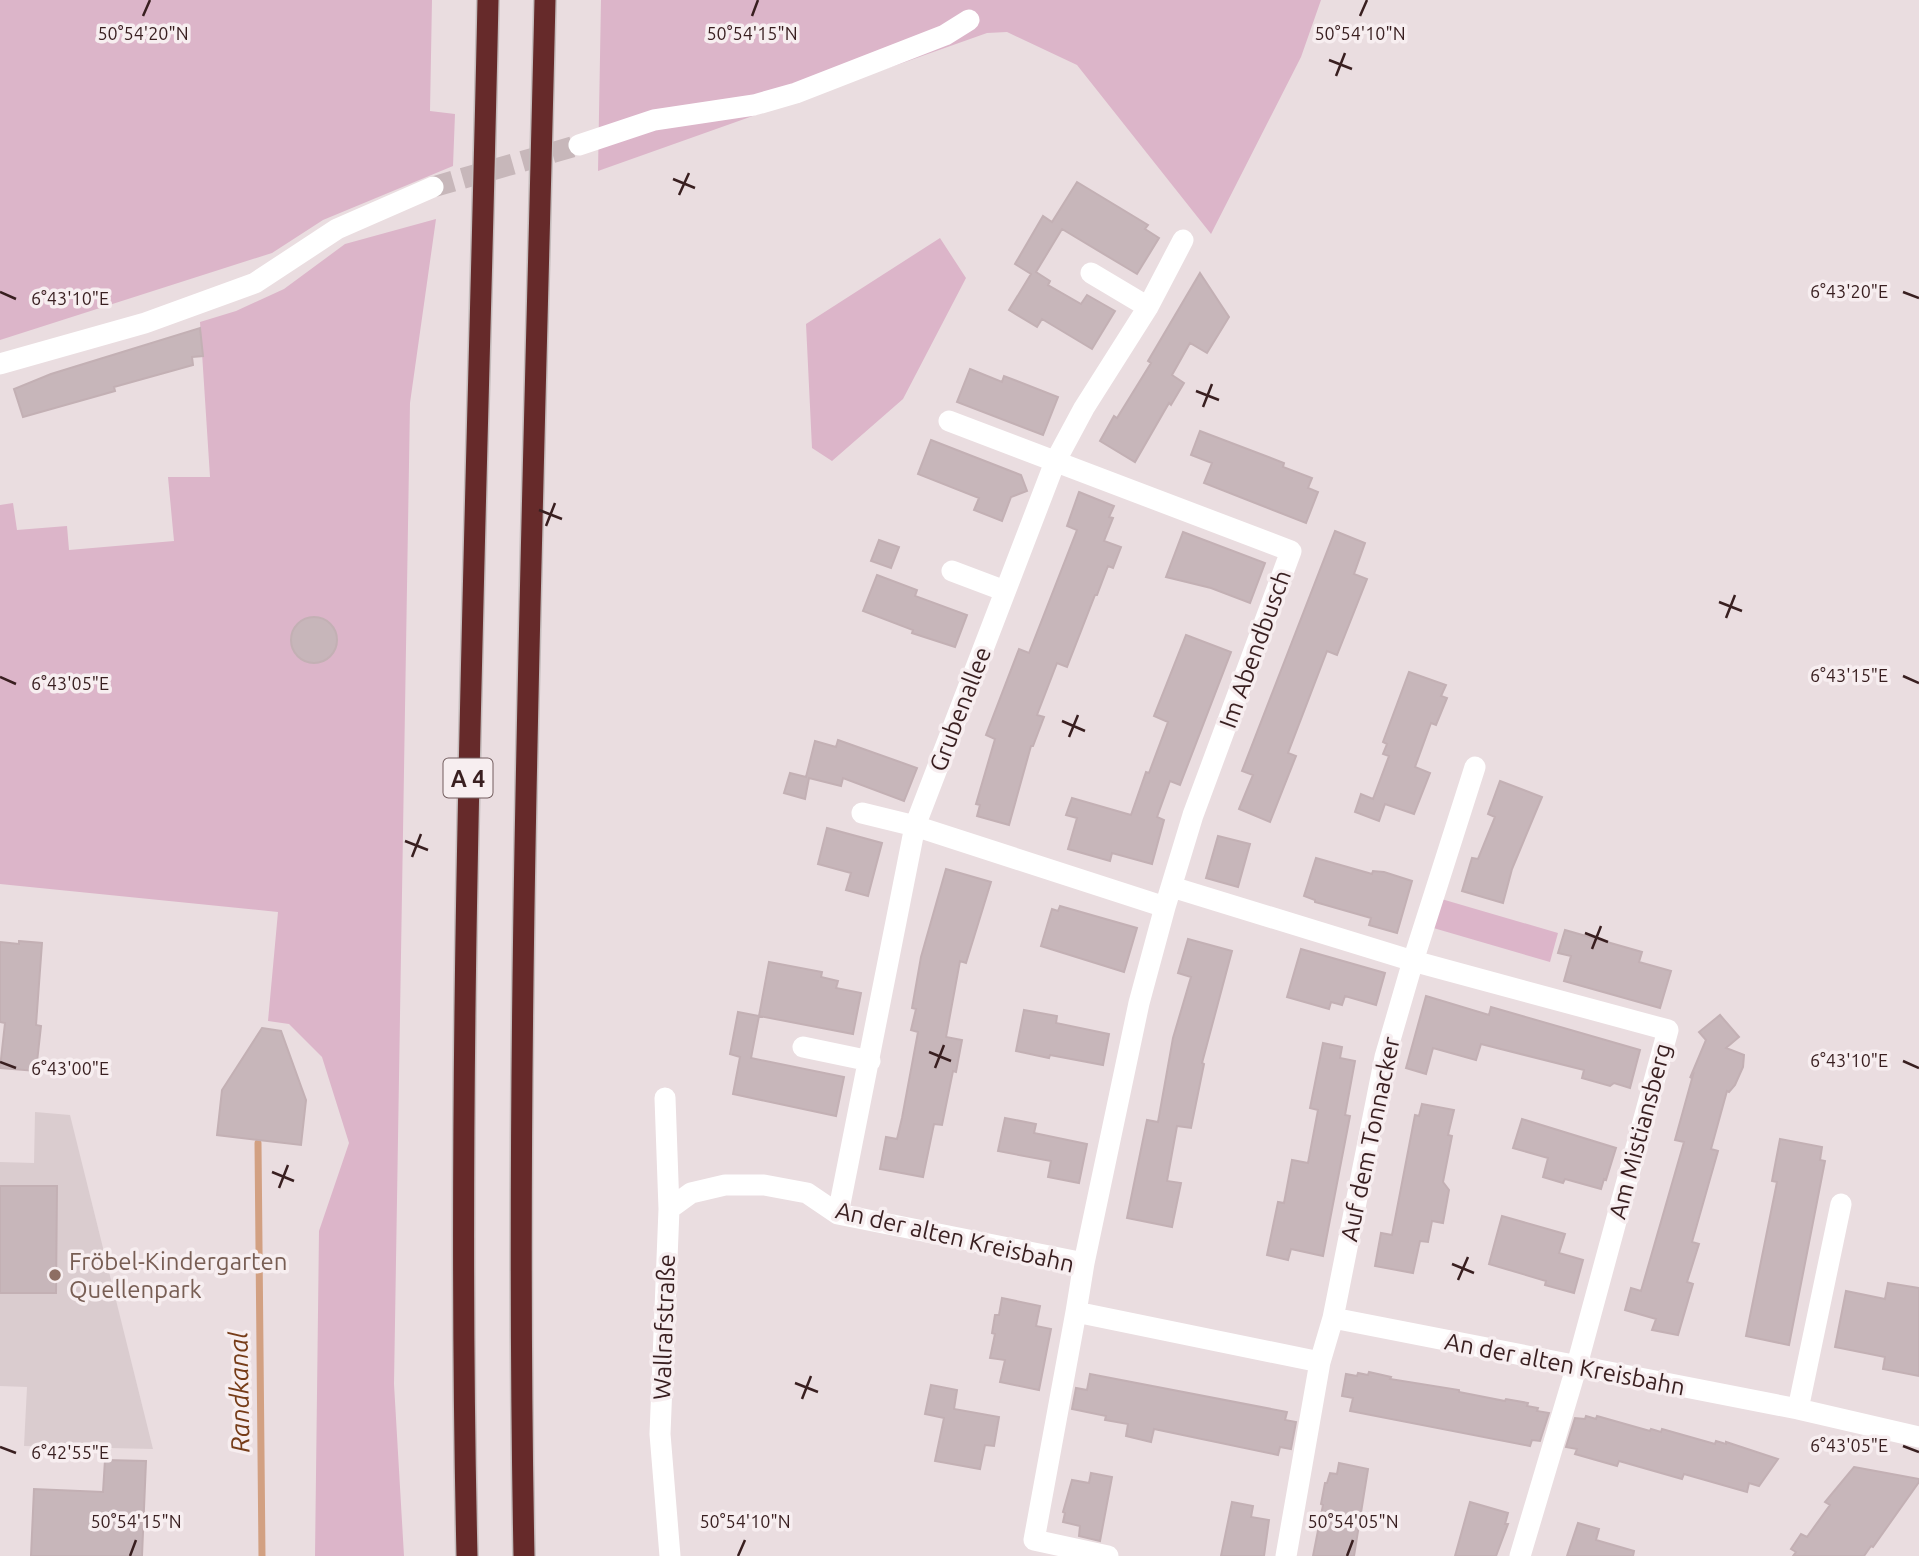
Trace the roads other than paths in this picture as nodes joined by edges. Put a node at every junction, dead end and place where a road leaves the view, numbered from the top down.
1 (488, 0) edge
2 (545, 0) edge
3 (969, 20) dead end
4 (579, 145) tunnel mouth
5 (433, 187) tunnel mouth
6 (1182, 240) dead end
7 (1091, 273) dead end
8 (1148, 307) junction
9 (0, 364) edge
10 (949, 421) dead end
11 (1055, 462) junction
12 (952, 571) dead end
13 (1005, 591) junction
14 (1475, 767) dead end
15 (862, 813) dead end
16 (915, 826) junction
17 (1169, 897) junction
18 (1413, 961) junction
19 (803, 1046) dead end
20 (870, 1061) junction
21 (665, 1098) dead end
22 (1841, 1204) dead end
23 (669, 1209) junction
24 (838, 1213) junction
25 (1084, 1263) junction
26 (1076, 1312) junction
27 (1333, 1318) junction
28 (1320, 1362) junction
29 (1577, 1366) junction
30 (1798, 1409) junction
31 (1919, 1437) edge
32 (467, 1556) edge
33 (524, 1556) edge
34 (670, 1556) edge
35 (1108, 1556) edge
36 (1286, 1556) edge
37 (1520, 1556) edge

1 - 32 highway, A 4
2 - 33 highway, A 4
3 - 4 street
5 - 9 street
6 - 8 street, Grubenallee
7 - 8 street
8 - 11 street, Grubenallee
10 - 11 street
11 - 13 street, Grubenallee
11 - 17 street, Im Abendbusch
12 - 13 street
13 - 16 street, Grubenallee
14 - 18 street, Auf dem Tonnacker
15 - 16 street
16 - 17 street
16 - 20 street, Grubenallee
17 - 18 street
17 - 25 street, Im Abendbusch
18 - 27 street, Auf dem Tonnacker
18 - 29 street, Am Mistiansberg
19 - 20 street
20 - 24 street, Grubenallee
21 - 23 street, Wallrafstraße
22 - 30 street
23 - 24 street, An der alten Kreisbahn
23 - 34 street, Wallrafstraße
24 - 25 street, An der alten Kreisbahn
25 - 26 street, An der alten Kreisbahn
26 - 28 street, An der alten Kreisbahn
26 - 35 street
27 - 28 street, Auf dem Tonnacker
27 - 29 street, An der alten Kreisbahn
28 - 36 street, Auf dem Tonnacker
29 - 30 street, An der alten Kreisbahn
29 - 37 street
30 - 31 street, An der alten Kreisbahn

